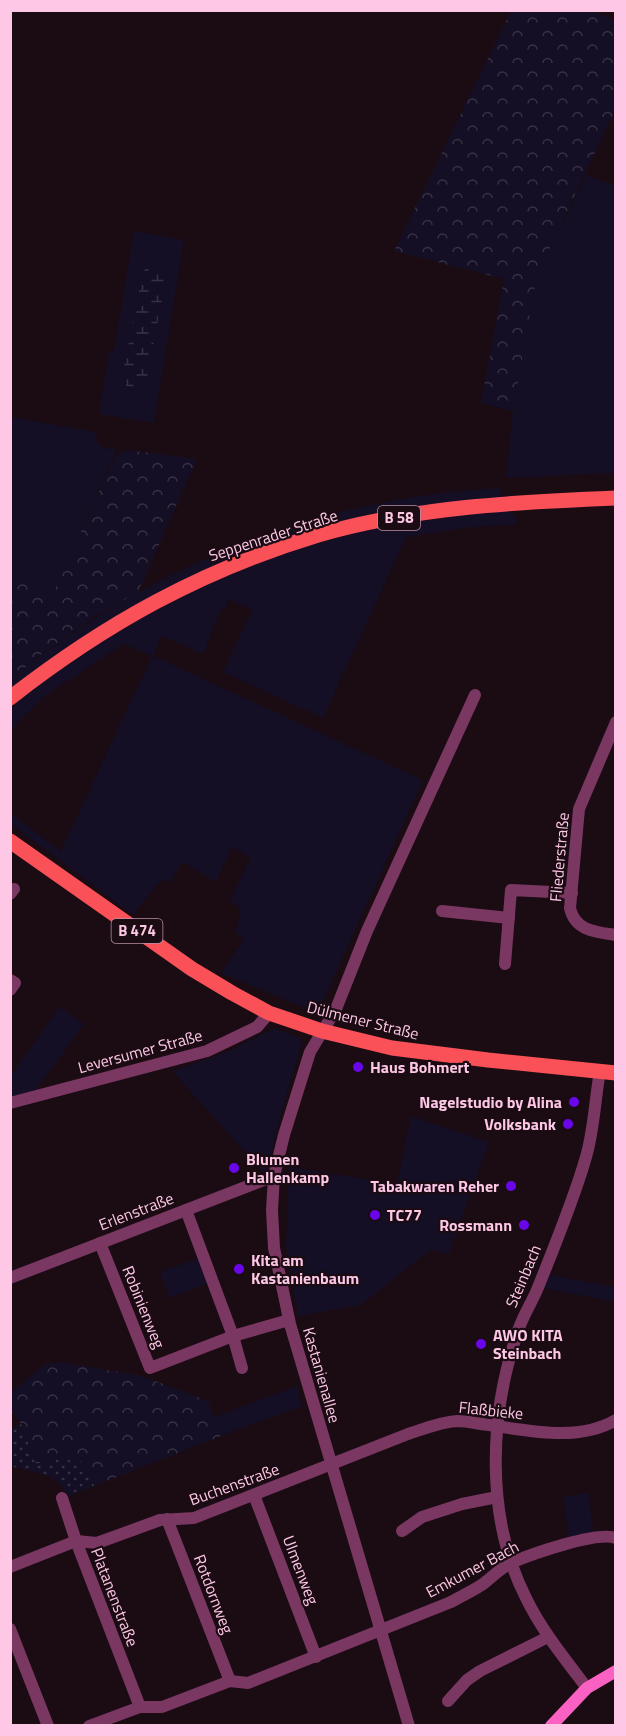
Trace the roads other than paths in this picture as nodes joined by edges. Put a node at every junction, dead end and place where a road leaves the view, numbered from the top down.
1 (615, 498) edge
2 (475, 695) dead end
3 (10, 698) edge
4 (615, 722) edge
5 (10, 841) edge
6 (572, 893) junction
7 (442, 911) dead end
8 (509, 918) junction
9 (615, 935) edge
10 (505, 964) dead end
11 (10, 980) edge
12 (10, 990) edge
13 (269, 1012) junction
14 (322, 1031) junction
15 (608, 1072) edge
16 (10, 1102) edge
17 (274, 1176) junction
18 (186, 1210) junction
19 (100, 1243) junction
20 (10, 1278) edge
21 (289, 1320) junction
22 (233, 1336) junction
23 (242, 1368) dead end
24 (615, 1420) edge
25 (499, 1426) junction
26 (331, 1464) junction
27 (254, 1495) junction
28 (497, 1497) junction
29 (62, 1498) dead end
30 (168, 1519) junction
31 (402, 1531) dead end
32 (615, 1538) edge
33 (76, 1541) junction
34 (512, 1563) junction
35 (10, 1567) edge
36 (10, 1629) edge
37 (381, 1632) junction
38 (548, 1637) junction
39 (316, 1657) junction
40 (615, 1671) edge
41 (230, 1681) junction
42 (587, 1688) junction
43 (448, 1701) dead end
44 (141, 1707) junction
45 (48, 1725) edge
46 (88, 1725) edge
47 (409, 1725) edge
48 (551, 1725) edge

1 - 3 main road, Seppenrader Straße / B 58
2 - 14 street, Kastanienallee
4 - 6 street, Fliederstraße
5 - 13 main road, Dülmener Straße / B 474
6 - 8 street
6 - 9 street, Fliederstraße
7 - 8 street
8 - 10 street
11 - 12 street
13 - 14 main road, Dülmener Straße / B 474
13 - 16 street, Leversumer Straße
14 - 15 main road, Dülmener Straße / B 474
14 - 17 street, Kastanienallee
15 - 25 street, Steinbach
17 - 18 street, Erlenstraße
17 - 21 street, Kastanienallee
18 - 19 street, Erlenstraße
18 - 22 street
19 - 20 street, Erlenstraße
19 - 22 street, Robinienweg
21 - 22 street, Robinienweg
21 - 26 street, Kastanienallee
22 - 23 street
24 - 25 street, Flaßbieke
25 - 26 street, Flaßbieke
25 - 28 street, Steinbach
26 - 27 street, Buchenstraße
26 - 37 street, Kastanienallee
27 - 30 street, Buchenstraße
27 - 39 street, Ulmenweg
28 - 31 street
28 - 34 street, Steinbach
29 - 33 street, Platanenstraße
30 - 33 street, Buchenstraße
30 - 41 street, Rotdornweg
32 - 34 street, Emkumer Bach
33 - 35 street, Buchenstraße
33 - 44 street, Platanenstraße
34 - 37 street, Emkumer Bach
34 - 38 street, Steinbach
36 - 45 street
37 - 39 street
37 - 47 street, Kastanienallee
38 - 42 street, Steinbach
38 - 43 street
39 - 41 street
40 - 42 street
41 - 44 street
42 - 48 street
44 - 46 street

